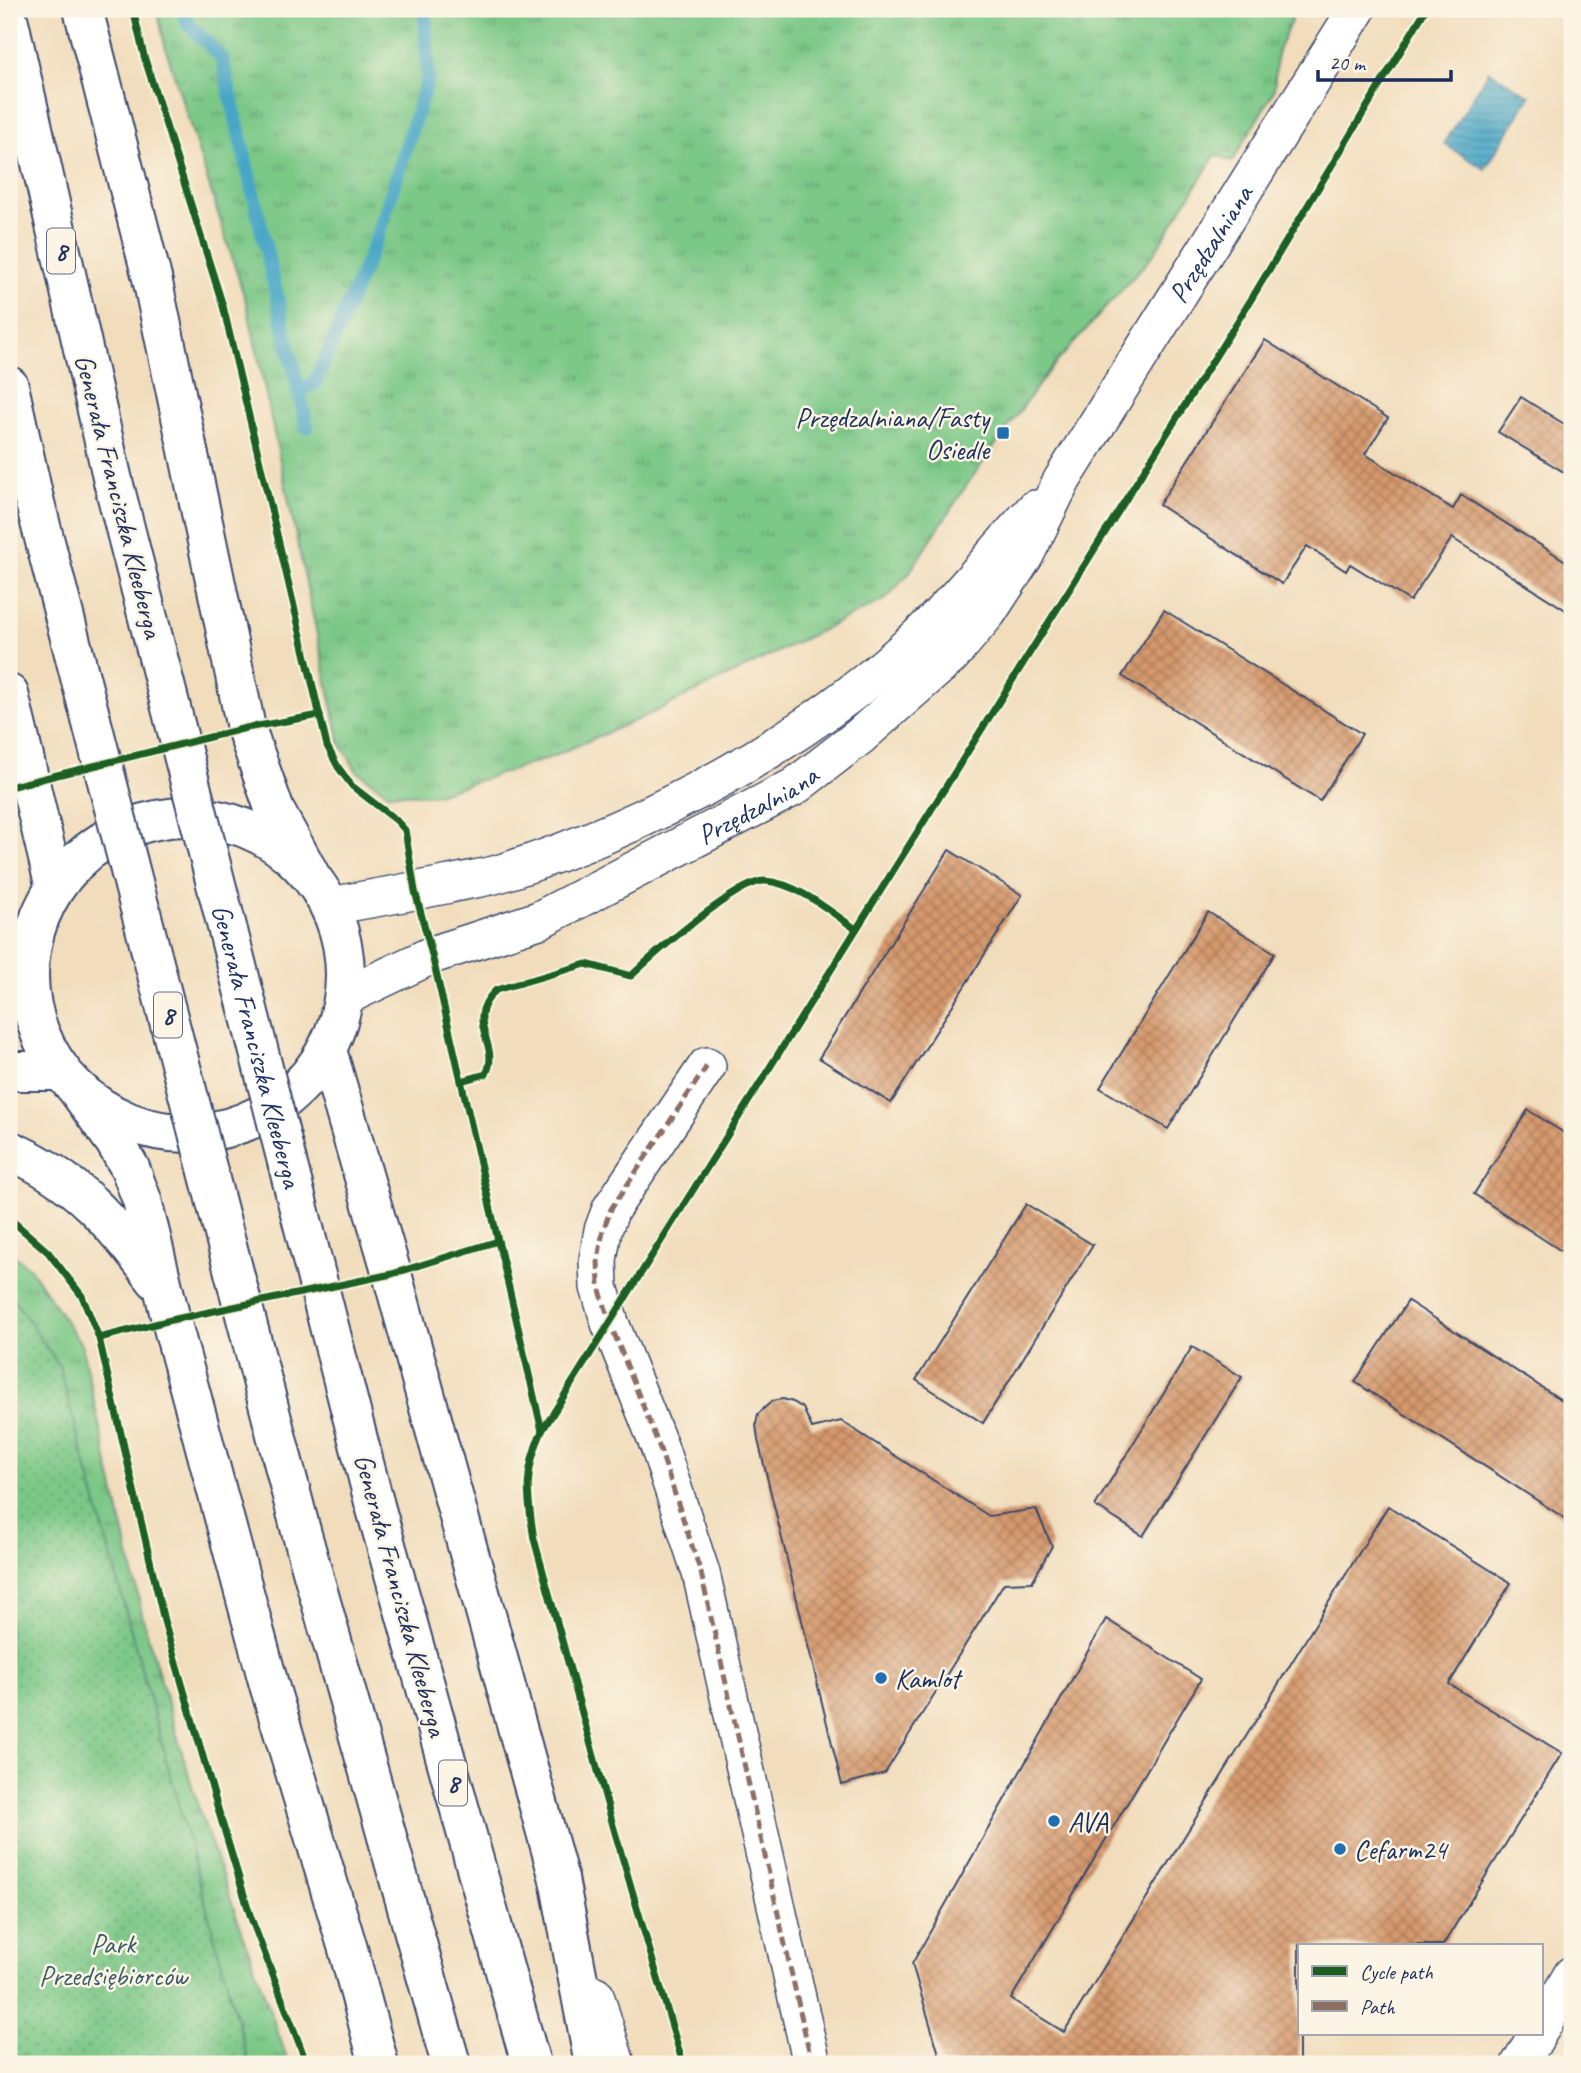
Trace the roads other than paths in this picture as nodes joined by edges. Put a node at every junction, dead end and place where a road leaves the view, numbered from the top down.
1 (83, 9) edge
2 (1357, 9) edge
3 (9, 22) edge
4 (9, 386) edge
5 (1062, 480) junction
6 (9, 694) edge
7 (309, 873) junction
8 (55, 888) junction
9 (330, 906) junction
10 (20, 949) edge
11 (344, 997) junction
12 (327, 1049) junction
13 (707, 1066) dead end
14 (9, 1071) edge
15 (69, 1080) junction
16 (9, 1150) edge
17 (164, 1290) junction
18 (559, 1879) junction
19 (1572, 1975) edge
20 (1542, 2026) edge
21 (1537, 2035) edge
22 (379, 2064) edge
23 (451, 2064) edge
24 (531, 2064) edge
25 (594, 2064) edge
26 (616, 2064) edge
27 (812, 2064) edge
28 (1520, 2064) edge

1 - 7 main road
2 - 5 street, Przędzalniana
3 - 24 main road, Generała Franciszka Kleeberga / 8, bridge
4 - 23 main road, 8, bridge
5 - 9 street, Przędzalniana
5 - 11 street, Przędzalniana
6 - 8 main road
7 - 8 main road
7 - 9 main road
8 - 10 main road
9 - 11 main road
10 - 15 main road
11 - 12 main road
12 - 15 main road
12 - 18 main road
13 - 27 street
14 - 15 main road
15 - 17 main road
16 - 17 main road
17 - 22 main road
18 - 25 main road
18 - 26 street
19 - 20 street
21 - 28 street

